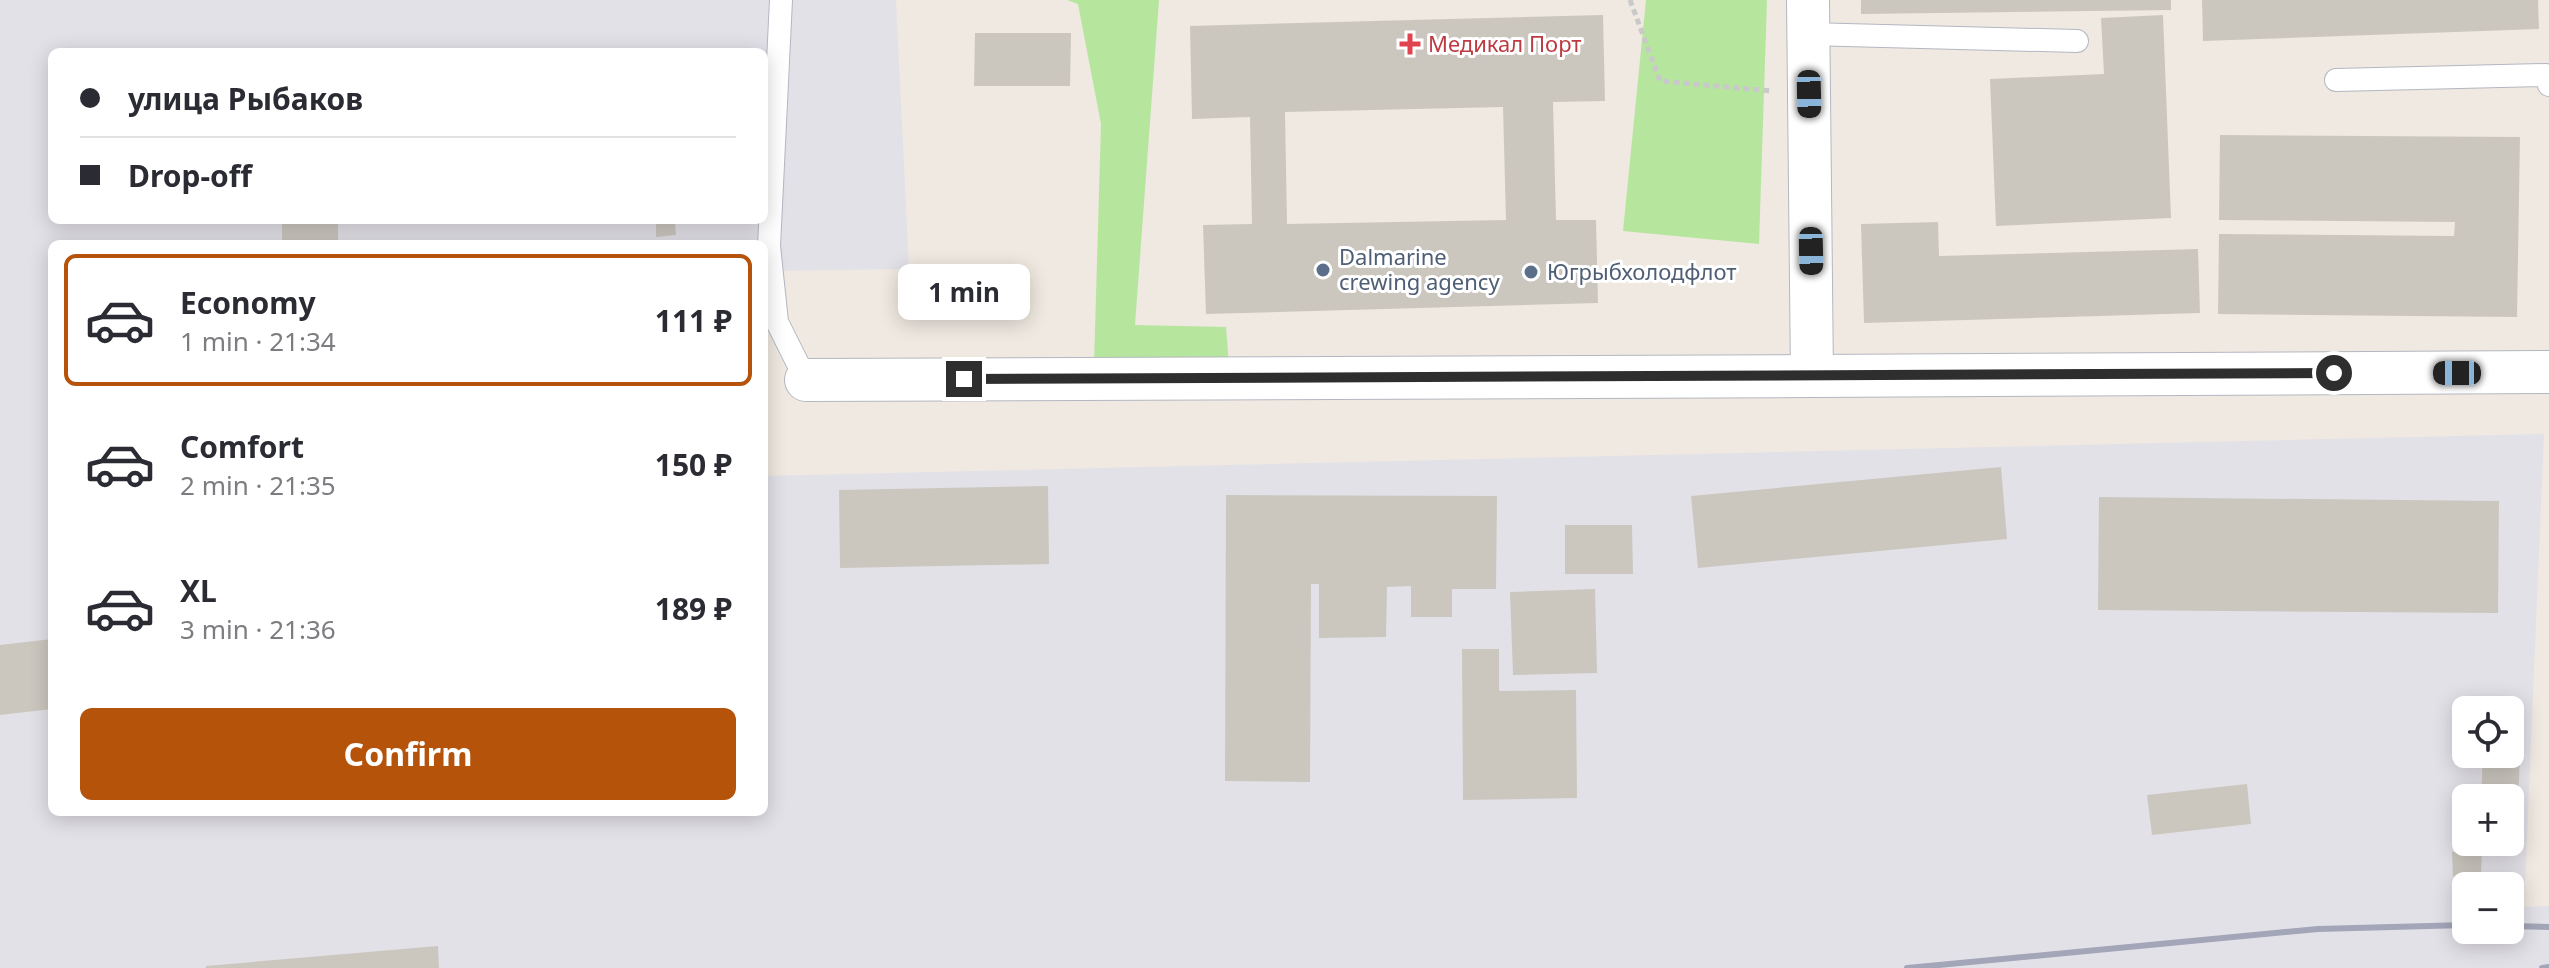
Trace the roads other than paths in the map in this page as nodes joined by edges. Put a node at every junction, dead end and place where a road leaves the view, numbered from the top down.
1 (781, 0) edge
2 (1808, 17) edge
3 (2077, 41) dead end
4 (2336, 80) dead end
5 (2549, 85) edge
6 (2549, 372) edge
7 (1812, 376) junction
8 (806, 380) joint

1 - 8 lane
2 - 3 lane
2 - 7 street
4 - 5 lane
6 - 7 street
7 - 8 street

